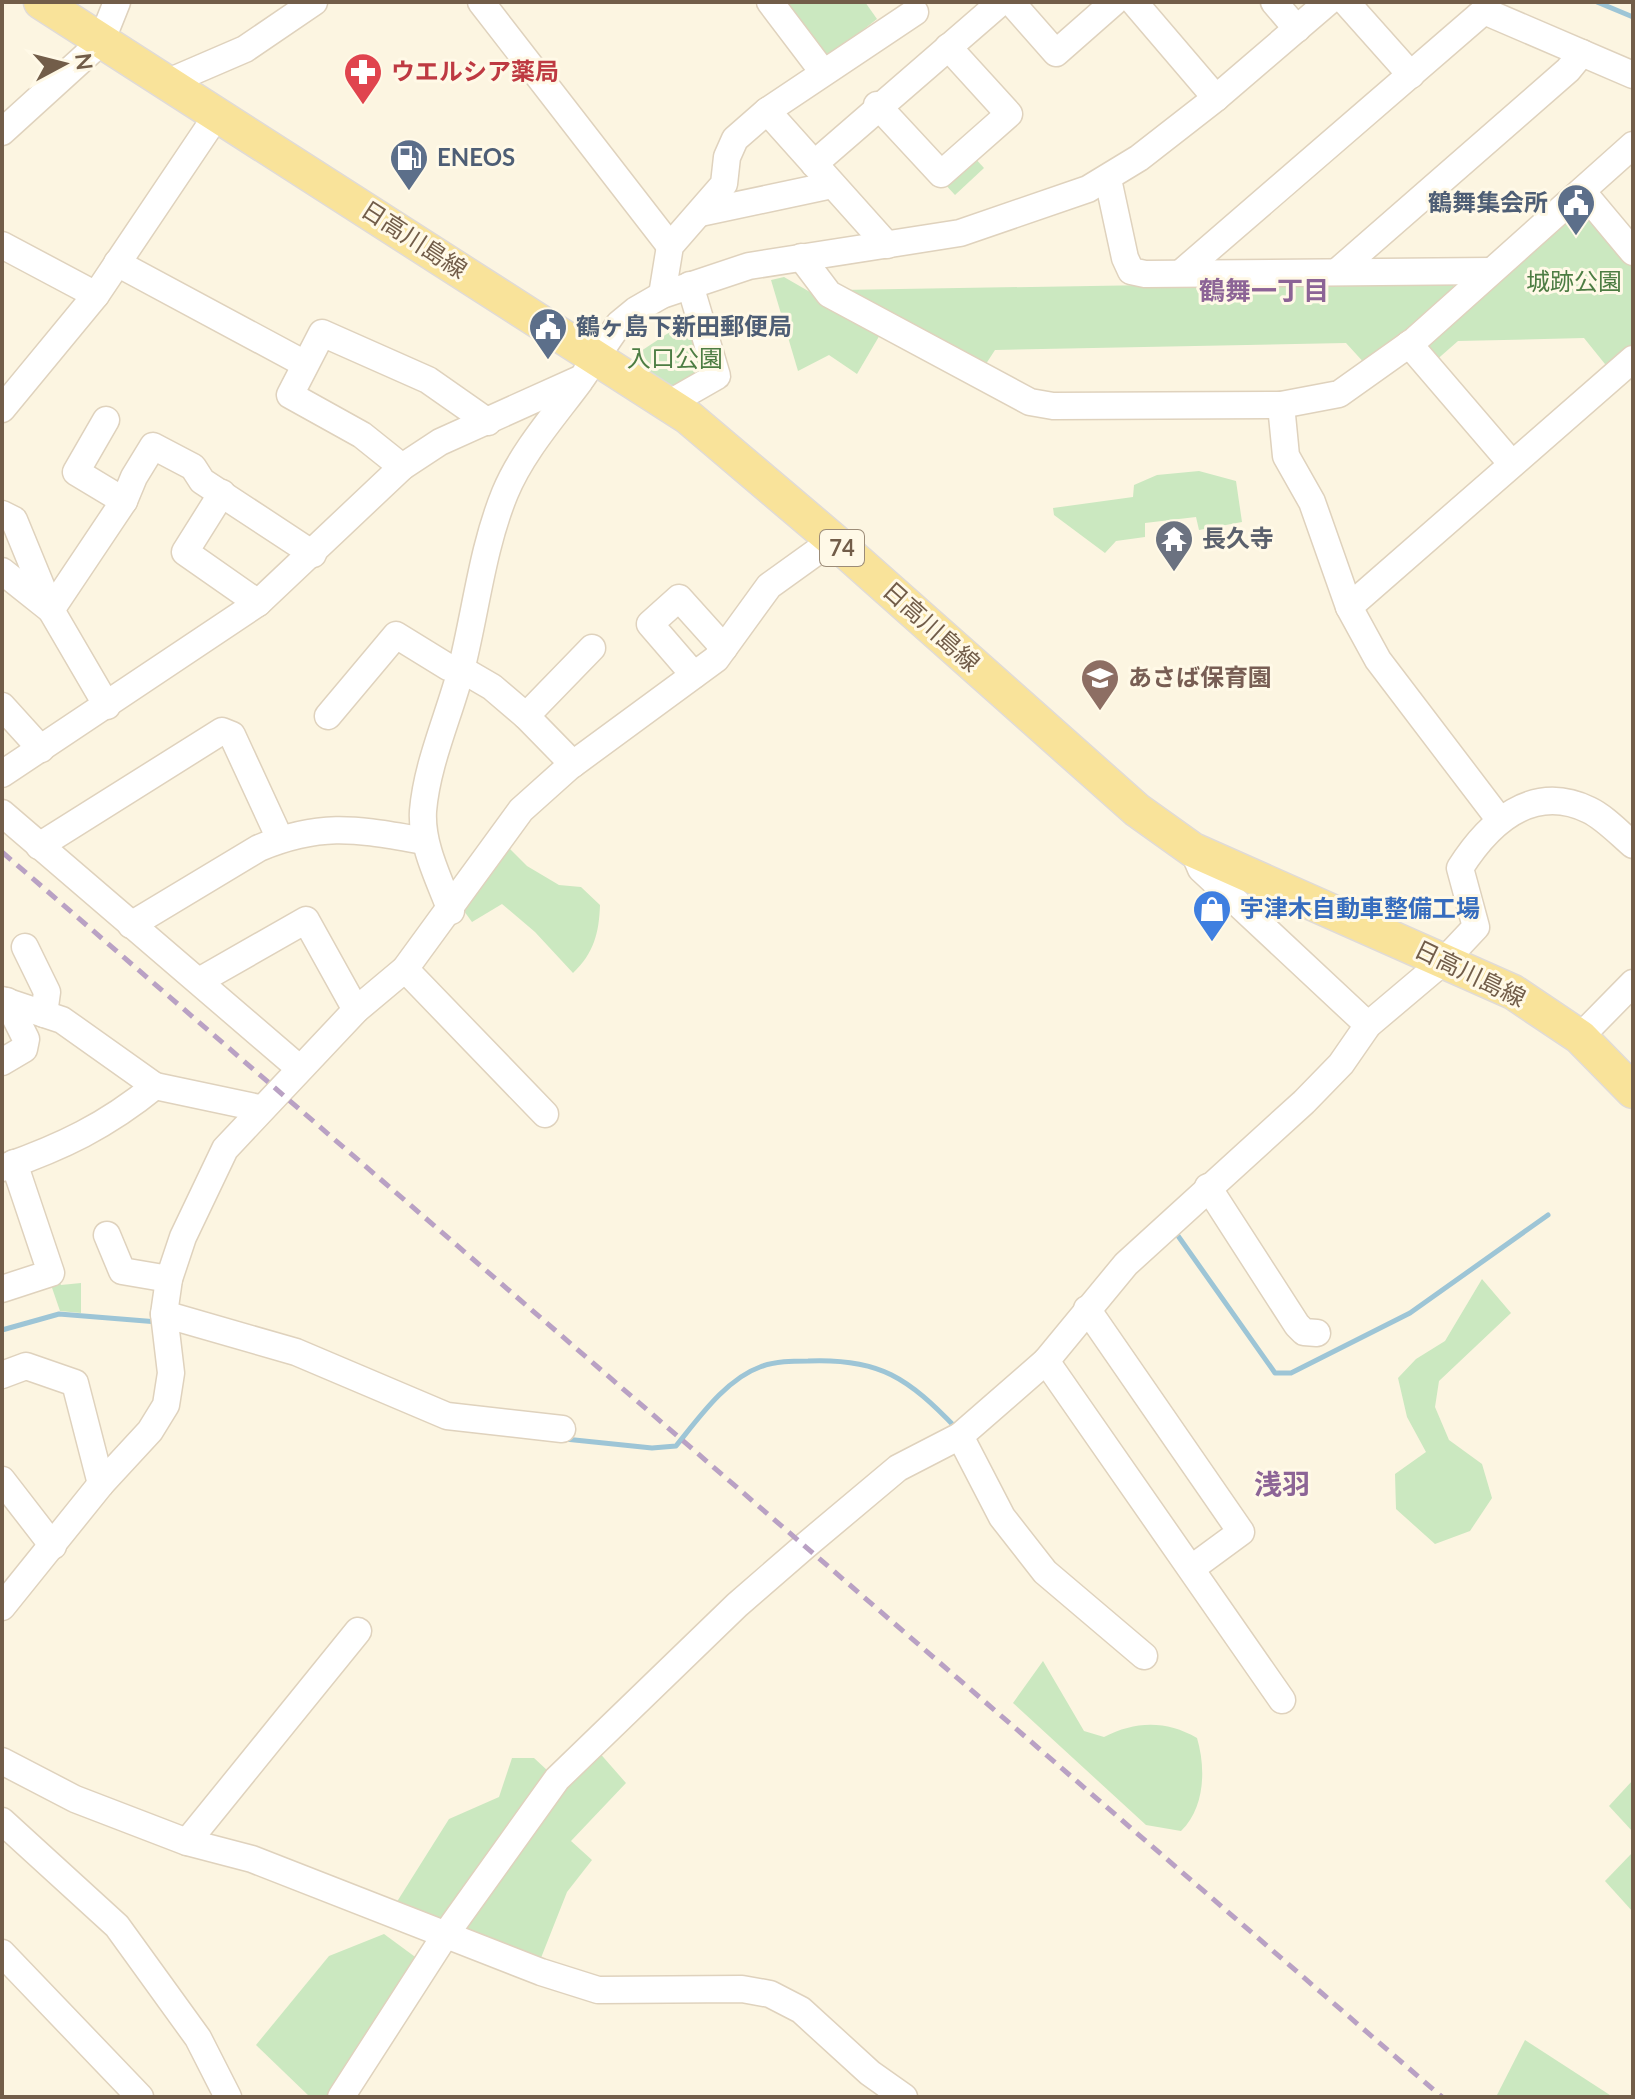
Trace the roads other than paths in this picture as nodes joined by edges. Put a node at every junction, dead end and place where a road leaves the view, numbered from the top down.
1 (41, 2) edge
2 (117, 2) edge
3 (314, 2) edge
4 (481, 2) edge
5 (770, 2) edge
6 (1011, 2) edge
7 (1114, 2) edge
8 (1134, 2) edge
9 (1274, 2) edge
10 (1328, 2) edge
11 (1346, 2) edge
12 (989, 7) edge
13 (915, 12) dead end
14 (1297, 29) junction
15 (101, 42) junction
16 (948, 47) junction
17 (1582, 53) junction
18 (823, 72) junction
19 (1411, 75) junction
20 (1633, 75) edge
21 (166, 83) junction
22 (1216, 98) junction
23 (877, 105) junction
24 (767, 111) junction
25 (217, 115) junction
26 (2, 132) edge
27 (1633, 145) edge
28 (814, 164) junction
29 (1108, 179) junction
30 (832, 185) junction
31 (1582, 191) junction
32 (700, 213) junction
33 (2, 245) edge
34 (887, 245) junction
35 (670, 246) junction
36 (1633, 252) edge
37 (801, 257) junction
38 (117, 263) junction
39 (1339, 270) junction
40 (1491, 271) junction
41 (1182, 272) junction
42 (690, 285) junction
43 (96, 295) junction
44 (662, 295) junction
45 (1409, 344) junction
46 (1633, 359) edge
47 (305, 364) junction
48 (588, 367) junction
49 (668, 404) junction
50 (1281, 405) junction
51 (2, 409) edge
52 (106, 420) dead end
53 (488, 422) junction
54 (1512, 464) junction
55 (402, 467) junction
56 (222, 493) junction
57 (124, 501) junction
58 (2, 514) edge
59 (833, 540) junction
60 (313, 554) junction
61 (2, 571) edge
62 (258, 603) junction
63 (1349, 607) junction
64 (51, 610) junction
65 (592, 648) dead end
66 (724, 648) junction
67 (461, 669) junction
68 (694, 675) junction
69 (2, 706) edge
70 (107, 706) junction
71 (328, 716) dead end
72 (526, 716) junction
73 (41, 749) junction
74 (573, 764) junction
75 (2, 774) edge
76 (2, 813) edge
77 (1499, 819) junction
78 (280, 839) junction
79 (425, 841) junction
80 (1633, 845) edge
81 (39, 846) junction
82 (1193, 850) junction
83 (451, 911) junction
84 (131, 925) junction
85 (25, 947) dead end
86 (1445, 960) junction
87 (405, 969) junction
88 (199, 981) junction
89 (1633, 983) edge
90 (4, 1000) edge
91 (356, 1010) junction
92 (44, 1014) junction
93 (1368, 1025) junction
94 (1580, 1037) junction
95 (2, 1062) edge
96 (299, 1068) junction
97 (155, 1086) junction
98 (1633, 1091) edge
99 (259, 1108) junction
100 (545, 1114) dead end
101 (8, 1166) edge
102 (1208, 1187) junction
103 (107, 1235) dead end
104 (169, 1279) junction
105 (2, 1289) edge
106 (1087, 1309) junction
107 (164, 1314) junction
108 (1317, 1333) dead end
109 (1046, 1361) junction
110 (2, 1375) edge
111 (562, 1429) dead end
112 (960, 1436) junction
113 (2, 1480) edge
114 (101, 1484) junction
115 (53, 1546) junction
116 (1192, 1568) junction
117 (2, 1607) edge
118 (358, 1631) dead end
119 (1144, 1656) dead end
120 (1282, 1700) dead end
121 (2, 1761) edge
122 (2, 1821) edge
123 (187, 1842) junction
124 (446, 1934) junction
125 (2, 1953) edge
126 (140, 2097) edge
127 (228, 2097) edge
128 (341, 2097) edge
129 (904, 2097) edge

1 - 15 main road, 日高川島線 / 74
2 - 15 street
3 - 21 street
4 - 35 street
5 - 18 street
6 - 7 street
8 - 22 street
9 - 14 street
10 - 14 street
11 - 19 street
12 - 16 street
13 - 18 street
14 - 22 street
15 - 21 main road, 日高川島線 / 74
15 - 26 street
16 - 23 street
16 - 23 street
17 - 19 street
17 - 20 street
17 - 39 street
18 - 24 street
19 - 41 street
21 - 25 main road, 日高川島線 / 74
22 - 29 street
23 - 28 street
24 - 28 street
24 - 32 street
25 - 38 street
25 - 48 main road, 日高川島線 / 74
27 - 31 street
28 - 30 street
29 - 34 street
29 - 41 street
30 - 32 street
30 - 34 street
31 - 36 street
31 - 40 street
32 - 35 street
33 - 43 street
34 - 37 street
35 - 44 street
37 - 42 street
37 - 50 street
38 - 43 street
38 - 47 street
39 - 40 street
39 - 41 street
40 - 45 street
42 - 44 street
42 - 49 street
43 - 51 street
44 - 48 street
45 - 50 street
45 - 54 street
46 - 54 street
47 - 53 street
47 - 55 street
48 - 49 main road, 日高川島線 / 74
48 - 53 street
48 - 67 street
49 - 59 main road, 日高川島線 / 74
50 - 63 street
52 - 57 street
53 - 55 street
54 - 63 street
55 - 60 street
56 - 57 street
56 - 60 street
56 - 62 street
57 - 64 street
58 - 64 street
59 - 66 street
59 - 82 main road, 日高川島線 / 74
60 - 62 street
61 - 64 street
62 - 70 street
63 - 77 street
64 - 70 street
65 - 72 street
66 - 68 street
66 - 68 street
67 - 71 street
67 - 72 street
67 - 79 street
68 - 74 street
69 - 73 street
70 - 73 street
72 - 74 street
73 - 75 street
74 - 83 street
76 - 81 street
77 - 80 street
77 - 86 street
78 - 79 street
78 - 81 street
78 - 84 street
79 - 83 street
81 - 84 street
82 - 86 main road, 日高川島線 / 74
82 - 93 street
83 - 87 street
84 - 88 street
85 - 92 street
86 - 93 street
86 - 94 main road, 日高川島線 / 74
87 - 91 street
87 - 100 street
88 - 91 street
88 - 96 street
89 - 94 street
90 - 92 street
90 - 95 street
91 - 96 street
92 - 97 street
93 - 102 street
94 - 98 main road, 日高川島線 / 74
96 - 99 street
97 - 99 street
97 - 101 street
99 - 104 street
101 - 105 street
102 - 106 street
102 - 108 street
103 - 104 street
104 - 107 street
106 - 109 street
106 - 116 street
107 - 111 street
107 - 114 street
109 - 112 street
109 - 116 street
110 - 114 street
112 - 119 street
112 - 124 street
113 - 115 street
114 - 115 street
115 - 117 street
116 - 120 street
118 - 123 street
121 - 123 street
122 - 127 street
123 - 124 street
124 - 128 street
124 - 129 street
125 - 126 street

